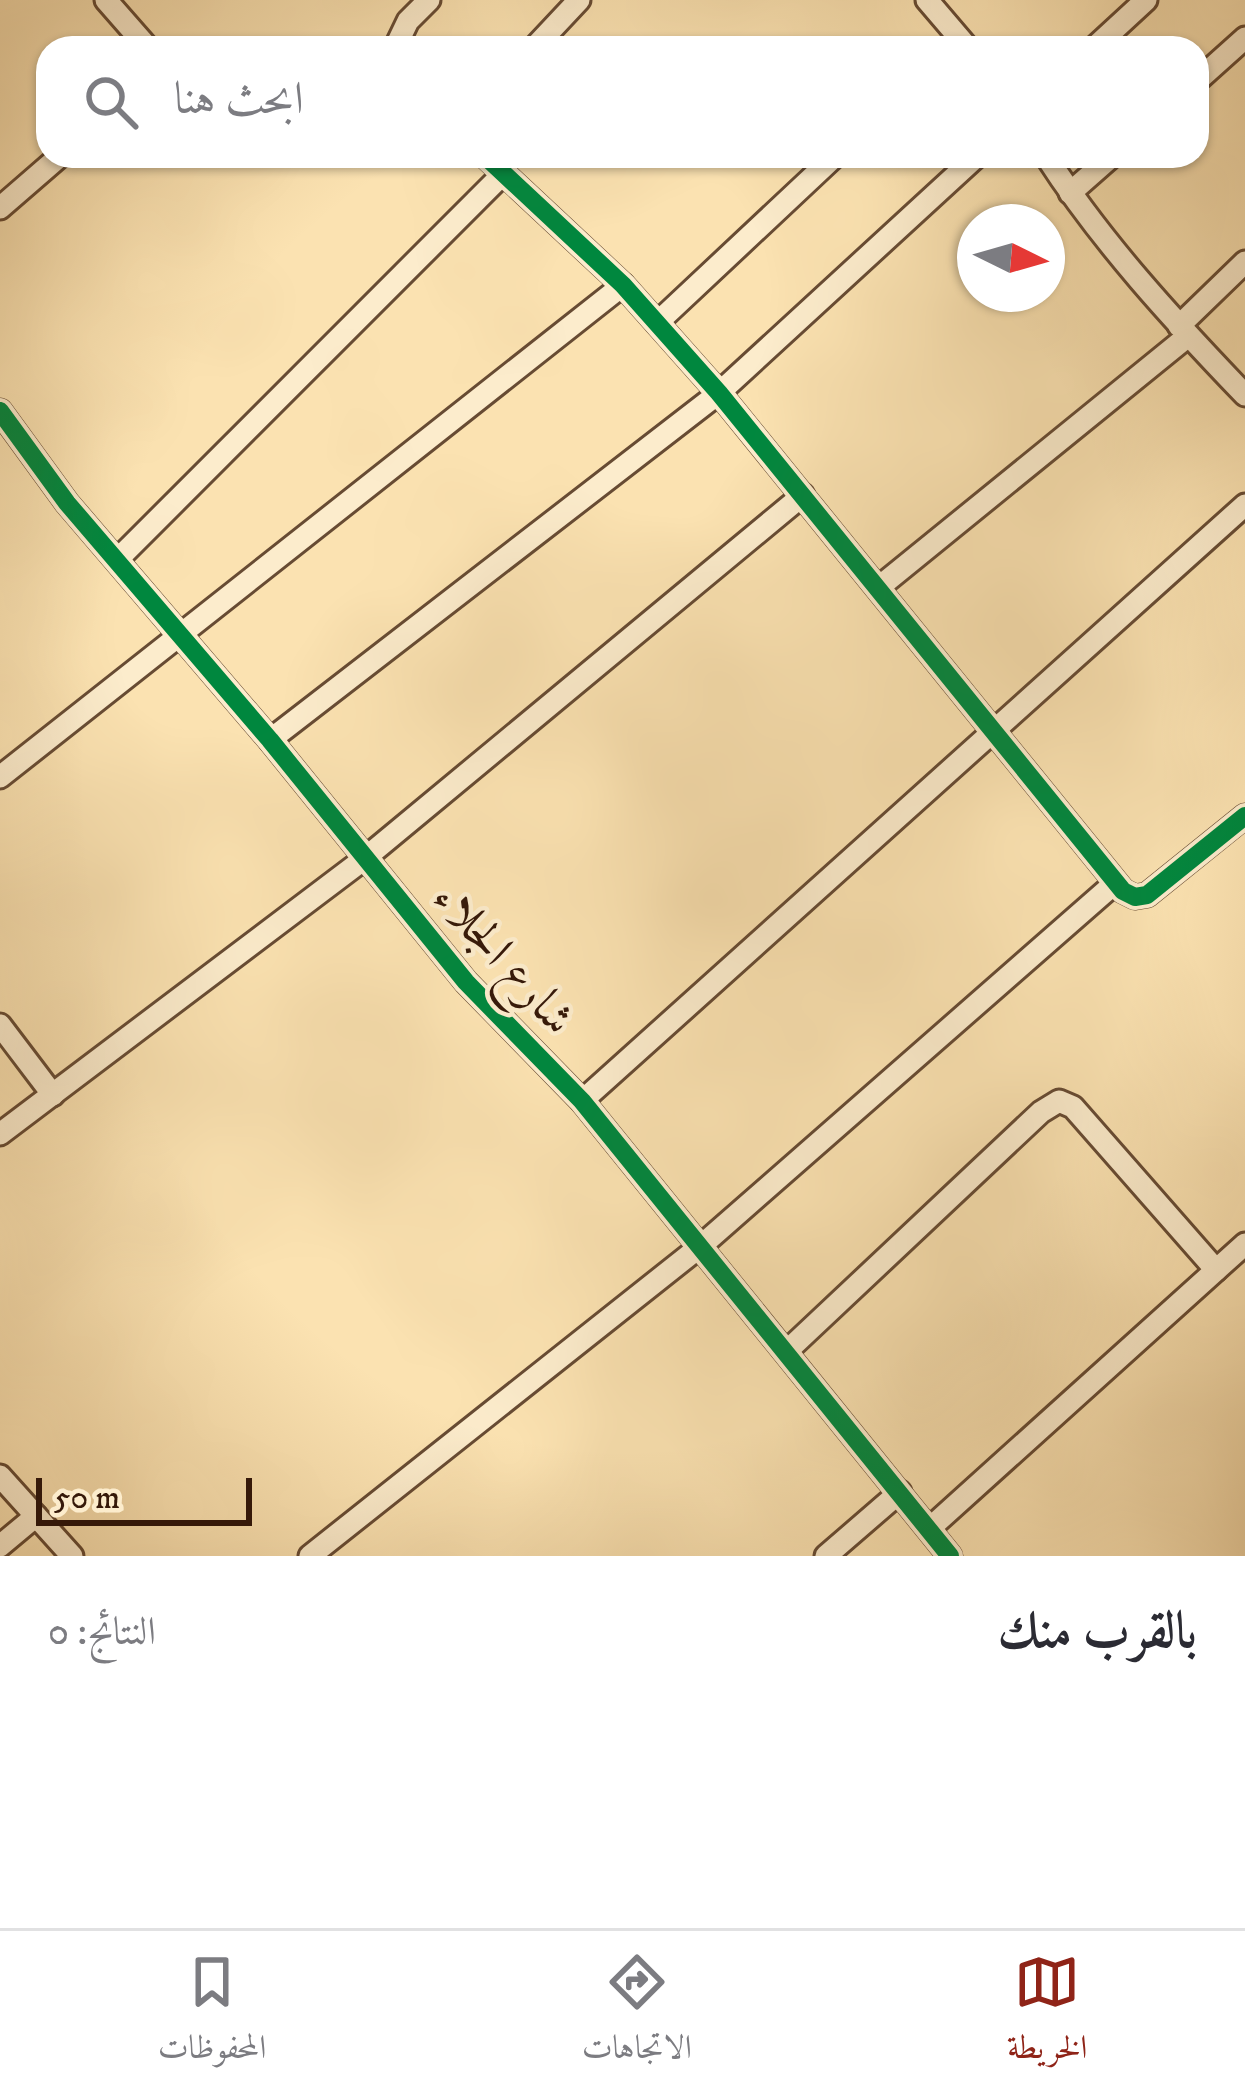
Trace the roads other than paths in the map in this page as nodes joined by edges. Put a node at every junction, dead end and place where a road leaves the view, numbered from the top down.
1 (106, 0) edge
2 (429, 0) edge
3 (579, 0) edge
4 (927, 0) edge
5 (1146, 0) edge
6 (138, 36) edge
7 (401, 36) edge
8 (545, 36) edge
9 (953, 36) edge
10 (1107, 36) edge
11 (1245, 38) edge
12 (1209, 70) edge
13 (46, 168) edge
14 (497, 168) edge
15 (822, 168) edge
16 (964, 168) edge
17 (1054, 168) edge
18 (1099, 168) edge
19 (503, 174) junction
20 (1070, 194) junction
21 (0, 208) edge
22 (1245, 262) edge
23 (623, 285) junction
24 (657, 322) junction
25 (1183, 331) junction
26 (719, 392) junction
27 (1245, 395) edge
28 (0, 412) edge
29 (803, 495) junction
30 (1245, 505) edge
31 (117, 560) junction
32 (878, 588) junction
33 (181, 634) junction
34 (994, 733) junction
35 (270, 740) junction
36 (0, 777) edge
37 (1245, 816) edge
38 (364, 859) junction
39 (1115, 883) junction
40 (0, 1024) edge
41 (53, 1095) junction
42 (583, 1101) junction
43 (0, 1134) edge
44 (702, 1245) junction
45 (1242, 1254) edge
46 (1216, 1270) junction
47 (787, 1351) junction
48 (0, 1477) edge
49 (900, 1492) junction
50 (37, 1516) junction
51 (929, 1529) junction
52 (0, 1546) edge
53 (72, 1556) edge
54 (310, 1556) edge
55 (826, 1556) edge
56 (950, 1556) edge

1 - 6 street
2 - 7 street
3 - 8 street
4 - 9 street
5 - 10 street
11 - 12 street
13 - 21 street
14 - 19 street
15 - 24 street
16 - 26 street
17 - 20 street
18 - 20 street
19 - 23 street
19 - 31 street
20 - 25 street
22 - 25 street
23 - 24 street
23 - 33 street
24 - 26 street
25 - 27 street
25 - 32 street
26 - 29 street
26 - 35 street
28 - 31 street, شارع الجلاء
29 - 32 street
29 - 38 street
30 - 34 street
31 - 33 street, شارع الجلاء
32 - 34 street
33 - 35 street, شارع الجلاء
33 - 36 street
34 - 39 street
34 - 42 street
35 - 38 street, شارع الجلاء
37 - 39 street
38 - 41 street
38 - 42 street, شارع الجلاء
39 - 44 street
40 - 41 street
41 - 43 street
42 - 44 street, شارع الجلاء
44 - 47 street, شارع الجلاء
44 - 54 street
45 - 46 street
46 - 47 street
46 - 51 street
47 - 49 street, شارع الجلاء
48 - 50 street
49 - 51 street, شارع الجلاء
49 - 55 street
50 - 52 street
50 - 53 street
51 - 56 street, شارع الجلاء

